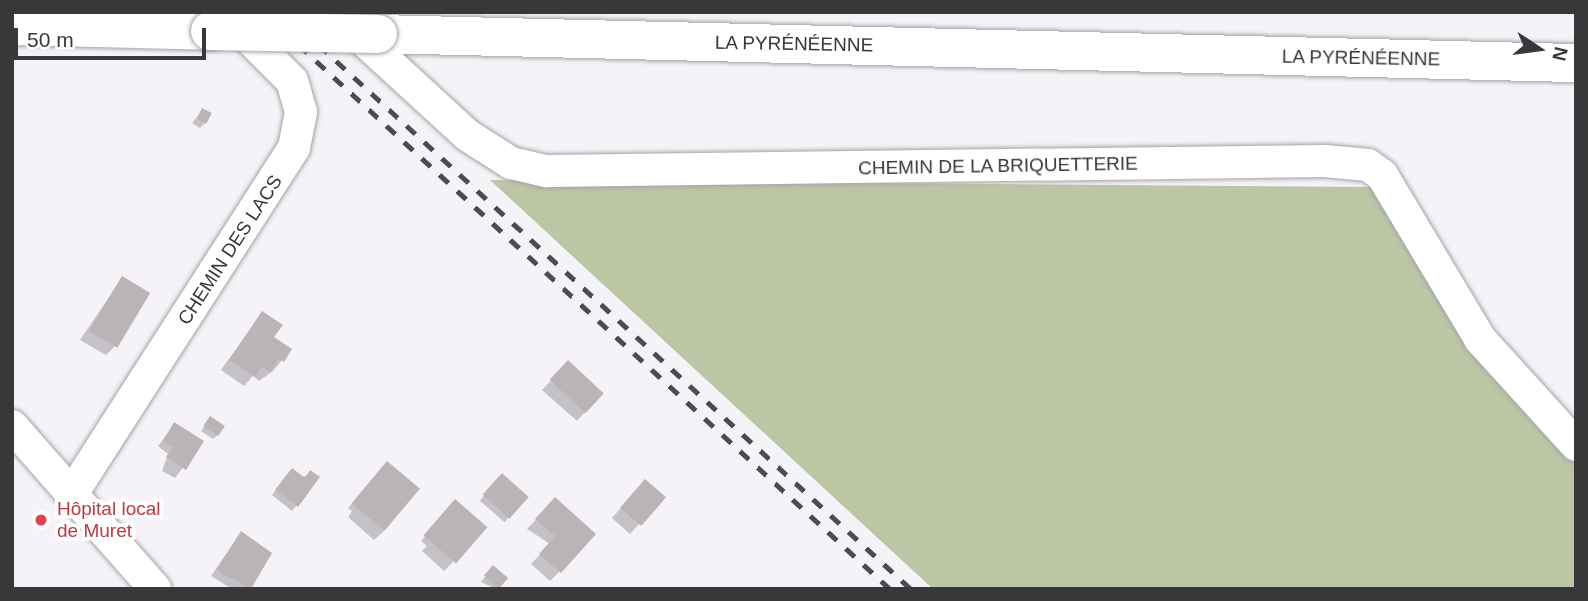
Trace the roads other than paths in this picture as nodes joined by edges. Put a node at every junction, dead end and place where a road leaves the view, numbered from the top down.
1 (332, 12) edge
2 (216, 21) edge
3 (12, 26) edge
4 (1576, 63) edge
5 (12, 426) edge
6 (1576, 445) edge
7 (73, 492) junction
8 (155, 589) edge

1 - 6 street, CHEMIN DE LA BRIQUETTERIE
2 - 3 highway, LA PYRÉNÉENNE
2 - 4 highway, LA PYRÉNÉENNE, bridge
2 - 7 street, CHEMIN DES LACS
5 - 7 street
7 - 8 street

